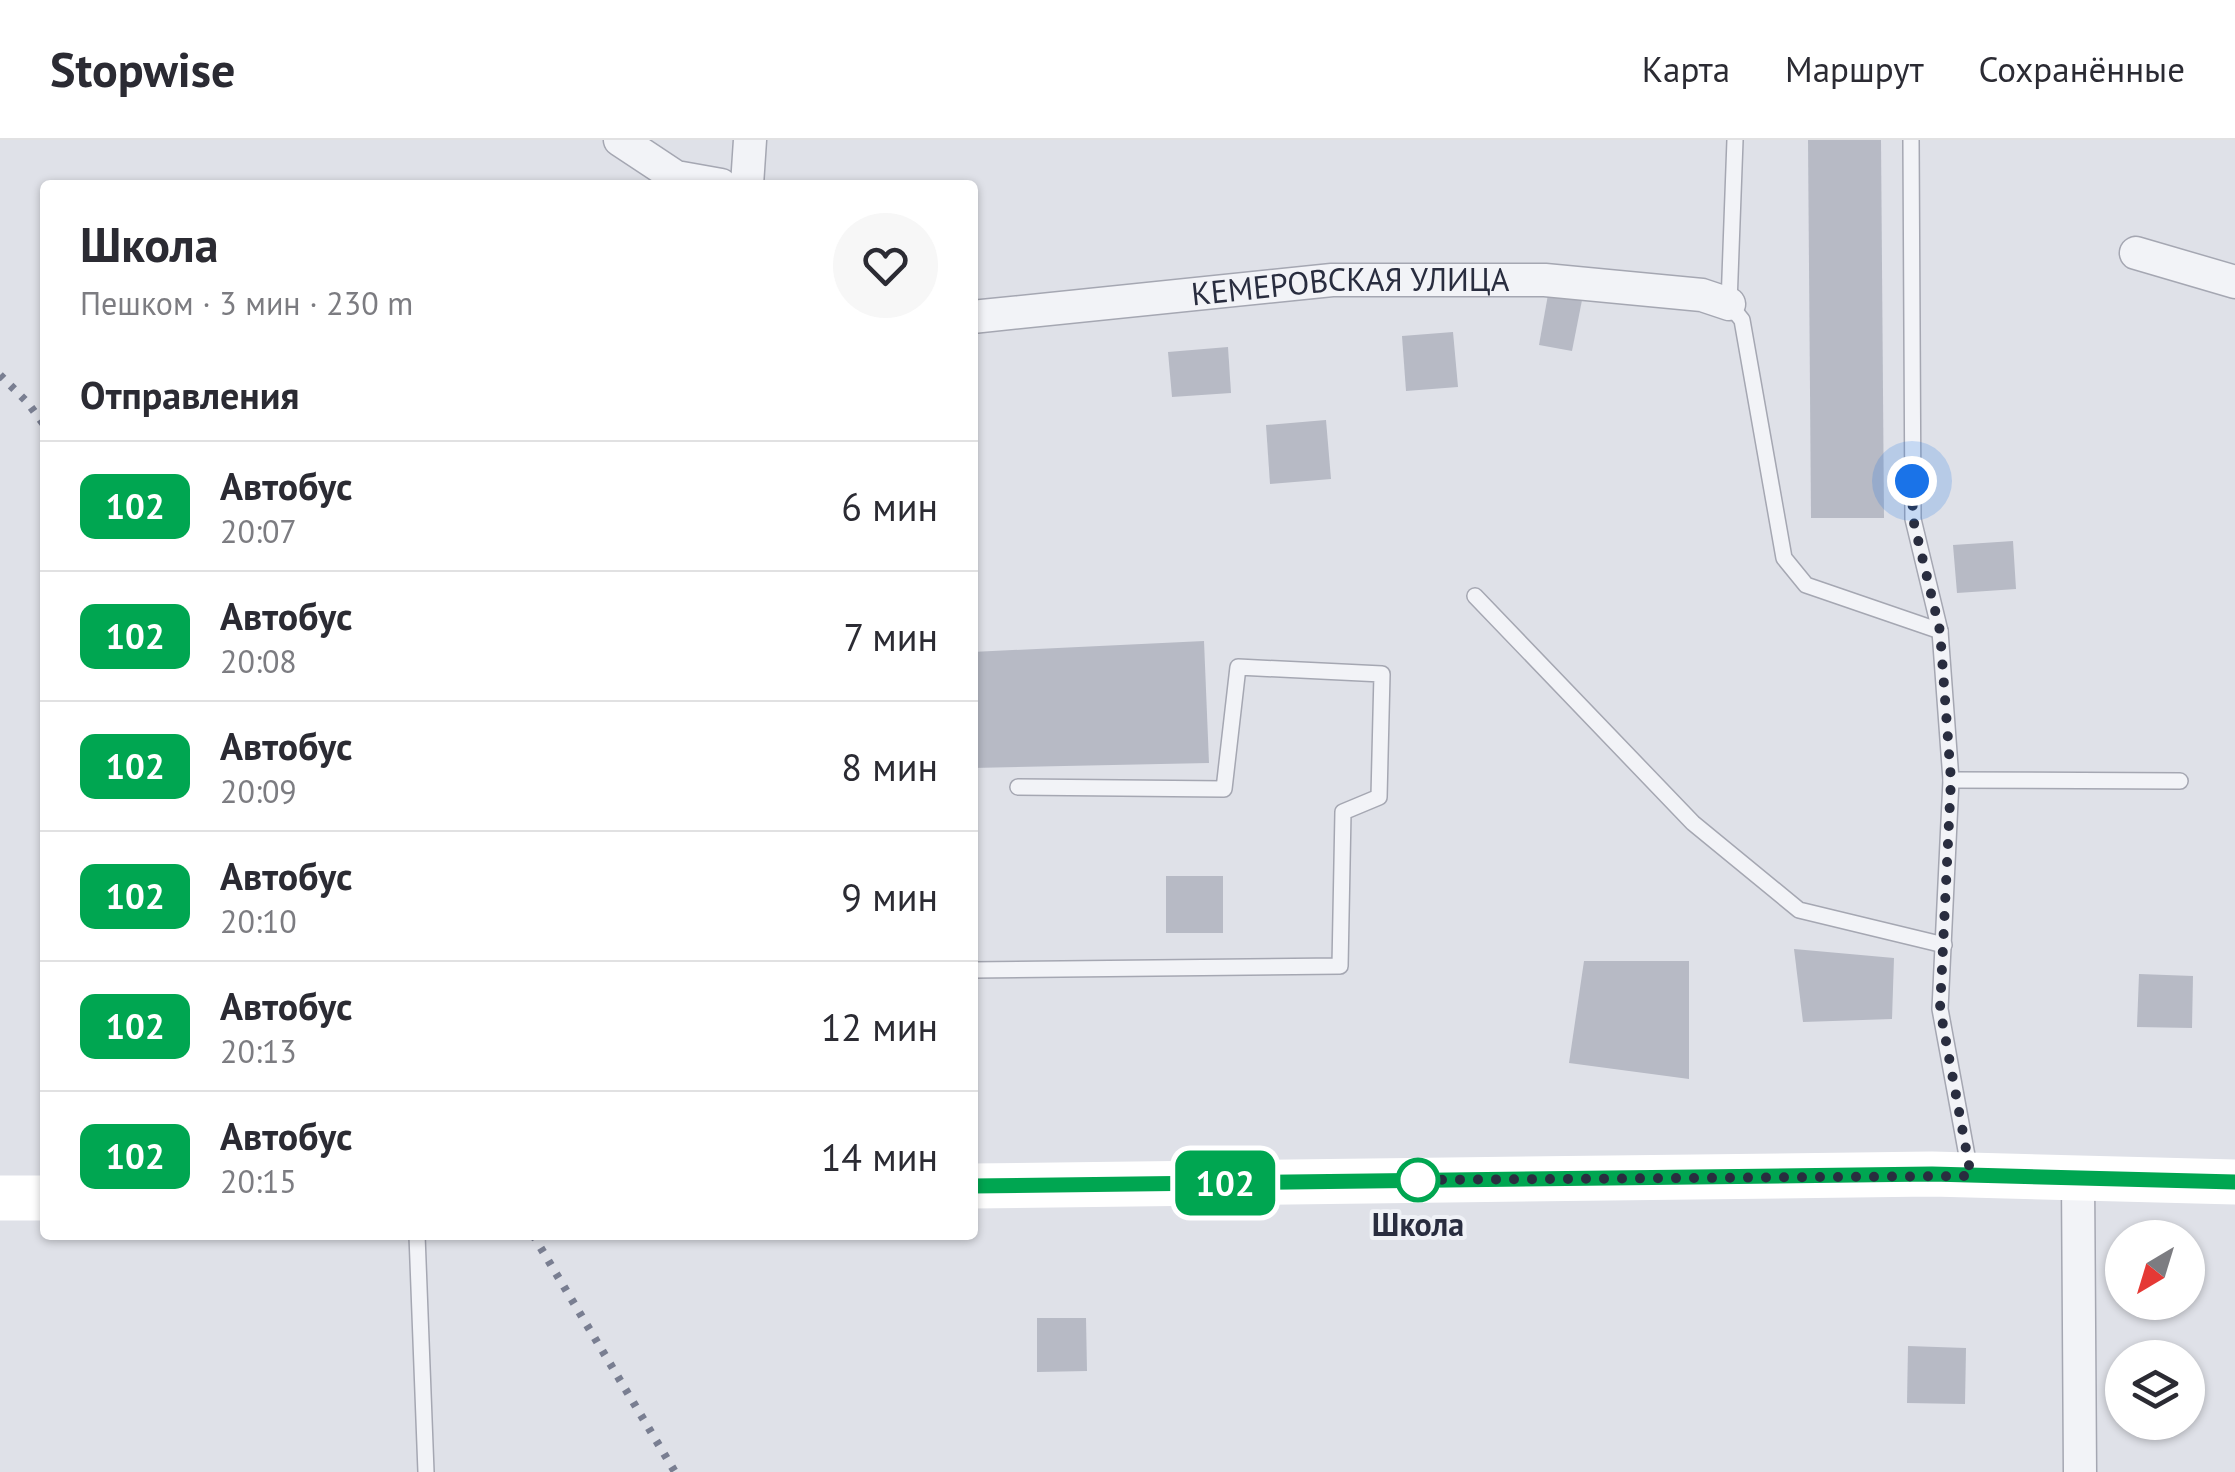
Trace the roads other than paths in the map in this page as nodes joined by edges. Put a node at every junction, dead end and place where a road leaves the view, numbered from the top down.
1 (620, 140) edge
2 (750, 140) edge
3 (1736, 140) edge
4 (1911, 140) edge
5 (693, 180) edge
6 (747, 180) edge
7 (2136, 253) dead end
8 (2235, 282) edge
9 (1729, 304) junction
10 (978, 316) edge
11 (1476, 596) dead end
12 (1940, 631) junction
13 (1951, 780) junction
14 (2180, 781) dead end
15 (1018, 787) dead end
16 (1944, 944) junction
17 (978, 970) edge
18 (1971, 1176) junction
19 (2078, 1178) junction
20 (2235, 1182) edge
21 (978, 1186) edge
22 (0, 1198) edge
23 (40, 1198) edge
24 (417, 1240) edge
25 (426, 1472) edge
26 (2080, 1472) edge

1 - 5 street
2 - 6 street
3 - 9 lane
4 - 12 lane
7 - 8 street
9 - 10 street, КЕМЕРОВСКАЯ УЛИЦА
9 - 12 lane
11 - 16 lane
12 - 13 lane
13 - 14 lane
13 - 16 lane
15 - 17 lane
16 - 18 lane
18 - 19 main road
18 - 21 main road
19 - 20 main road
19 - 26 street
22 - 23 main road
24 - 25 lane

